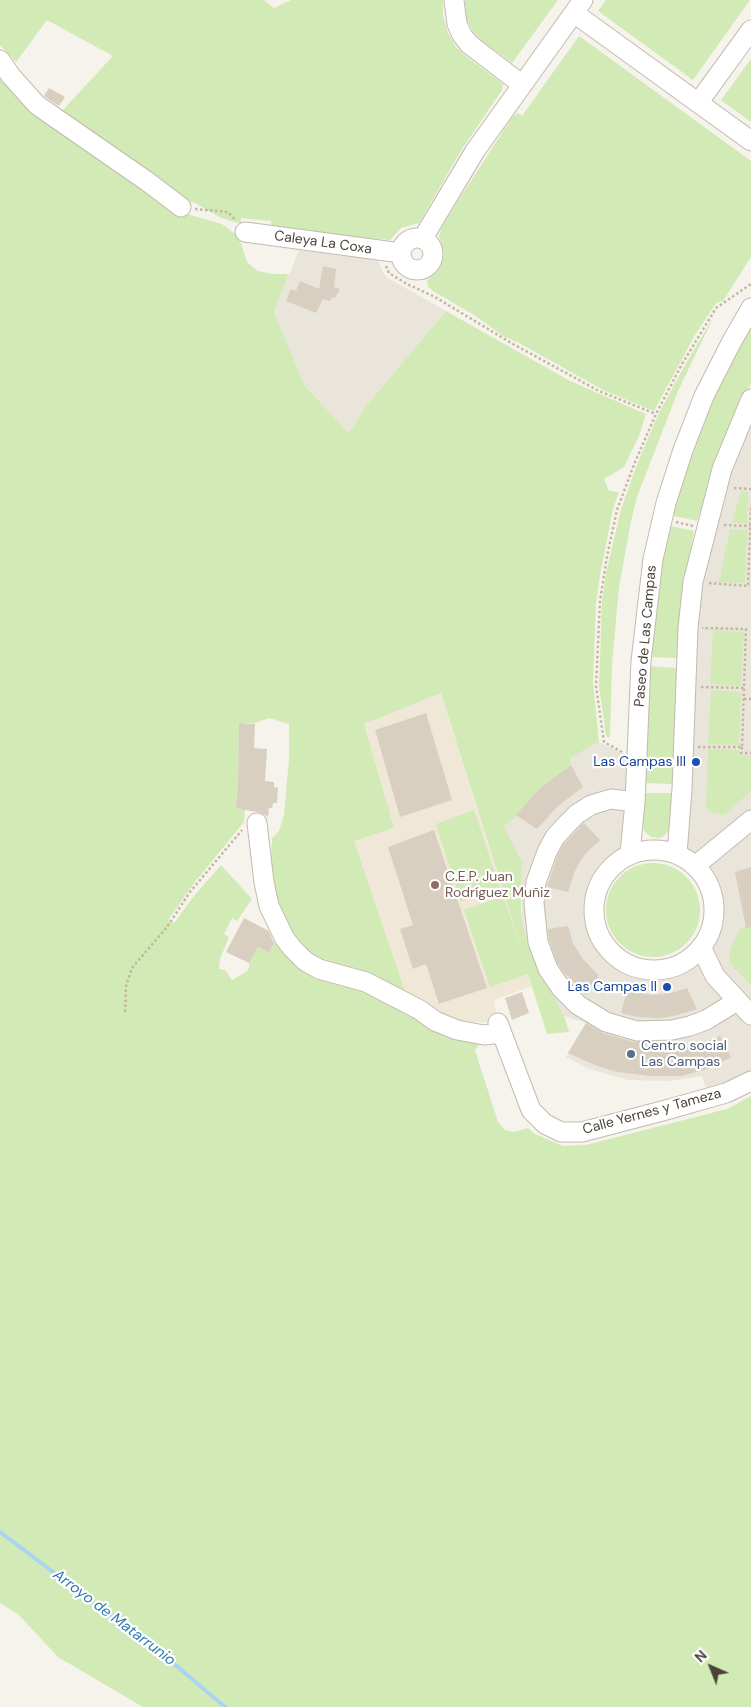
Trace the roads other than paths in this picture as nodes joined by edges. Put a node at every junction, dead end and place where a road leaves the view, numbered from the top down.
1 (454, 0) edge
2 (578, 6) edge
3 (751, 30) edge
4 (0, 60) edge
5 (522, 84) junction
6 (698, 103) junction
7 (751, 141) edge
8 (181, 207) road end
9 (245, 232) road end
10 (423, 238) junction
11 (401, 252) junction
12 (751, 308) edge
13 (750, 405) edge
14 (635, 802) junction
15 (751, 820) edge
16 (257, 824) road end
17 (630, 854) junction
18 (677, 854) junction
19 (695, 866) junction
20 (695, 953) junction
21 (737, 1001) junction
22 (751, 1015) edge
23 (751, 1081) edge

1 - 5 street
2 - 5 street
2 - 6 street
3 - 6 street
4 - 8 street
5 - 10 street
6 - 7 street
9 - 11 street, Caleya La Coxa
10 - 11 street
10 - 11 street
12 - 14 street, Paseo de Las Campas
13 - 18 street
14 - 17 street, Paseo de Las Campas
14 - 21 street
15 - 19 street
16 - 23 street, Calle Yernes y Tameza
17 - 18 street
17 - 20 street
18 - 19 street
19 - 20 street
20 - 21 street
21 - 22 street

